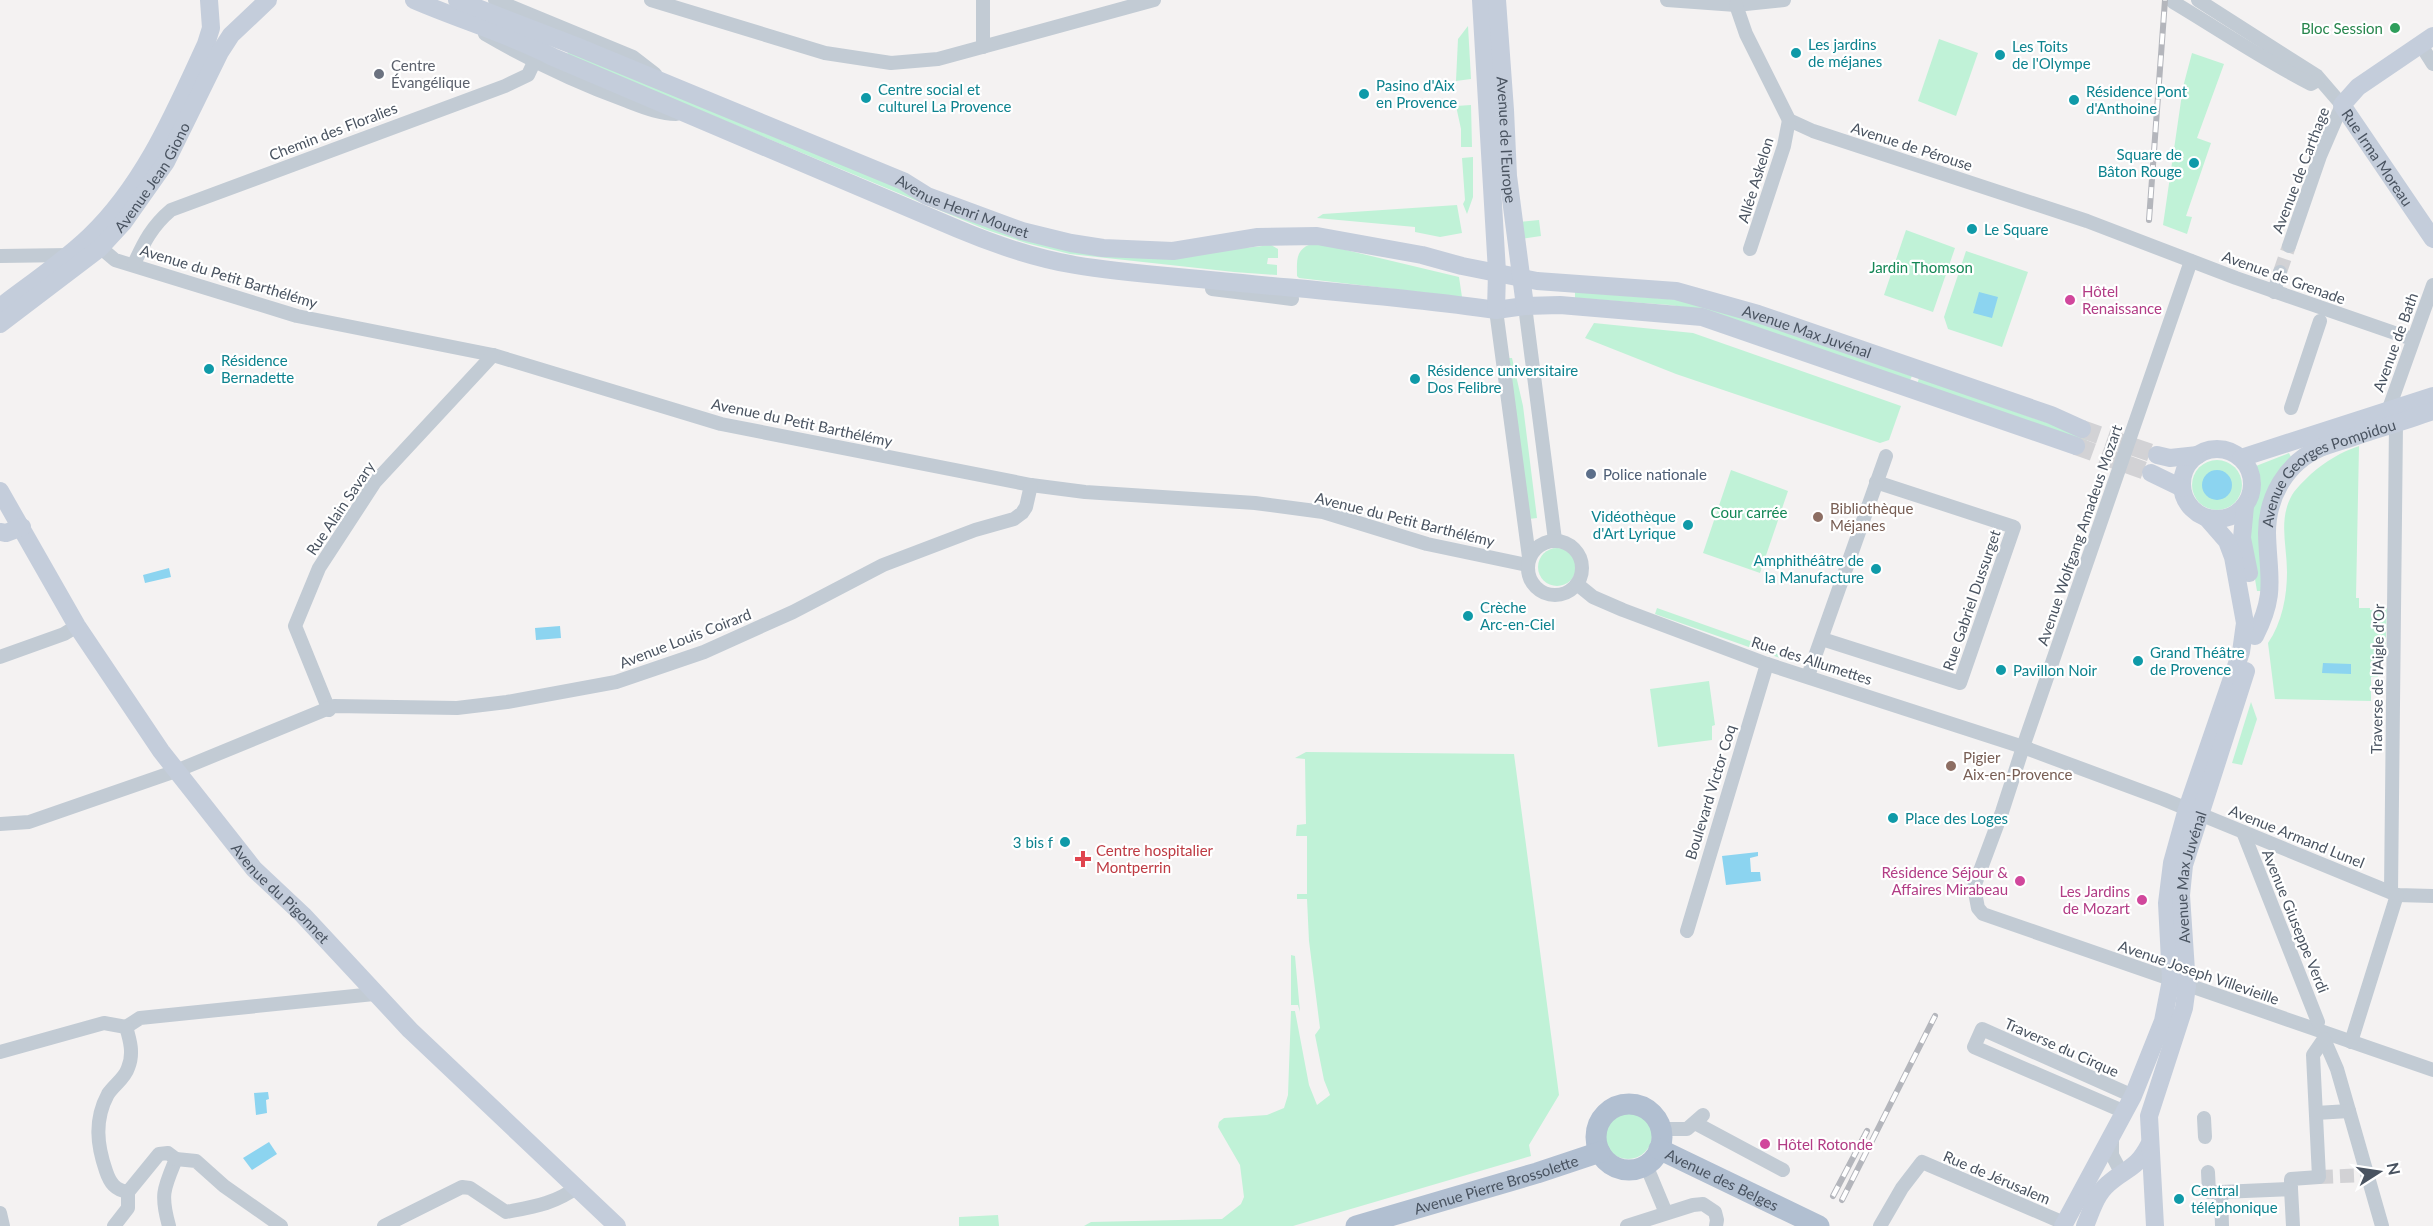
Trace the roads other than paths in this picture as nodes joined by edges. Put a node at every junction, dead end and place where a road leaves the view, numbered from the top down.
1 (209, 0) edge
2 (268, 0) edge
3 (414, 0) edge
4 (457, 0) edge
5 (495, 0) edge
6 (651, 0) edge
7 (983, 0) edge
8 (1154, 0) edge
9 (1481, 0) edge
10 (1497, 0) edge
11 (1667, 0) edge
12 (1784, 0) edge
13 (2190, 0) edge
14 (2198, 0) edge
15 (2167, 1) edge
16 (1736, 5) junction
17 (2427, 41) edge
18 (983, 47) junction
19 (540, 49) junction
20 (2433, 64) edge
21 (2318, 80) junction
22 (668, 84) junction
23 (2342, 105) junction
24 (1789, 120) junction
25 (2433, 239) edge
26 (2145, 244) joint
27 (94, 246) junction
28 (2289, 246) tunnel mouth
29 (1750, 249) dead end
30 (0, 256) edge
31 (32, 256) junction
32 (66, 256) junction
33 (2191, 261) junction
34 (134, 264) junction
35 (1074, 265) junction
36 (1497, 272) junction
37 (2280, 273) tunnel mouth
38 (1521, 277) junction
39 (35, 279) junction
40 (2433, 285) edge
41 (2274, 292) junction
42 (1292, 299) dead end
43 (1525, 306) junction
44 (0, 307) edge
45 (1496, 310) junction
46 (2319, 321) dead end
47 (0, 324) edge
48 (2412, 339) junction
49 (494, 355) junction
50 (2433, 396) edge
51 (2291, 408) dead end
52 (2433, 411) edge
53 (2392, 417) junction
54 (2198, 455) junction
55 (1886, 456) dead end
56 (2241, 459) junction
57 (1876, 482) junction
58 (1031, 485) junction
59 (2182, 488) junction
60 (0, 491) edge
61 (2245, 506) junction
62 (2207, 518) junction
63 (22, 527) junction
64 (0, 531) edge
65 (1555, 540) junction
66 (1528, 561) junction
67 (1578, 584) junction
68 (1566, 593) junction
69 (1593, 597) junction
70 (77, 626) junction
71 (2255, 636) junction
72 (1821, 639) junction
73 (0, 657) edge
74 (1767, 664) junction
75 (1808, 676) junction
76 (328, 710) junction
77 (2023, 747) junction
78 (176, 771) junction
79 (2194, 812) junction
80 (0, 824) edge
81 (2243, 832) junction
82 (1974, 887) joint
83 (2394, 893) junction
84 (2433, 896) edge
85 (1687, 931) dead end
86 (2179, 983) junction
87 (374, 994) junction
88 (2318, 1022) dead end
89 (126, 1027) junction
90 (2351, 1041) junction
91 (0, 1052) edge
92 (2433, 1070) edge
93 (2129, 1104) junction
94 (2349, 1111) junction
95 (2316, 1113) junction
96 (2204, 1118) dead end
97 (2205, 1137) dead end
98 (2112, 1138) junction
99 (2149, 1145) junction
100 (1656, 1148) junction
101 (1600, 1152) junction
102 (176, 1159) junction
103 (1782, 1170) dead end
104 (2208, 1172) dead end
105 (2122, 1174) junction
106 (576, 1187) junction
107 (2291, 1189) junction
108 (128, 1192) junction
109 (2221, 1192) junction
110 (0, 1213) edge
111 (1666, 1213) junction
112 (2063, 1225) edge
113 (3, 1226) edge
114 (114, 1226) edge
115 (169, 1226) edge
116 (281, 1226) edge
117 (384, 1226) edge
118 (617, 1226) edge
119 (1356, 1226) edge
120 (1627, 1226) edge
121 (1716, 1226) edge
122 (1819, 1226) edge
123 (1880, 1226) edge
124 (2085, 1226) edge
125 (2155, 1226) edge
126 (2222, 1226) edge
127 (2293, 1226) edge
128 (2382, 1226) edge

1 - 27 main road, Avenue Jean Giono
2 - 27 main road, Avenue Jean Giono
3 - 19 main road, Avenue Henri Mouret
4 - 19 main road, Avenue Henri Mouret
5 - 22 street
6 - 18 street
7 - 18 street
8 - 18 street
9 - 36 main road, Avenue de l'Europe
10 - 38 main road, Avenue de l'Europe
11 - 16 street
12 - 16 street
13 - 15 street
14 - 21 street, Rue Irma Moreau
15 - 21 street
16 - 24 street
17 - 20 street
17 - 23 main road
19 - 22 main road, Avenue Henri Mouret
19 - 34 street, Chemin des Floralies
19 - 35 main road, Avenue Henri Mouret
21 - 23 street, Rue Irma Moreau
22 - 36 main road, Avenue Henri Mouret
23 - 25 main road, Rue Irma Moreau
23 - 28 street, Avenue de Carthage
24 - 26 street, Avenue de Pérouse
24 - 29 street, Allée Askelon
26 - 33 street, Avenue de Grenade
27 - 32 main road, Avenue Jean Giono
27 - 34 street, Avenue du Petit Barthélémy
27 - 47 main road, Avenue Jean Giono
30 - 31 street
31 - 32 street
31 - 39 street
32 - 39 main road, Avenue Jean Giono
33 - 41 street, Avenue de Grenade
33 - 77 street, Avenue Wolfgang Amadeus Mozart
34 - 49 street, Avenue du Petit Barthélémy
35 - 42 street
35 - 45 main road, Avenue Henri Mouret
36 - 38 main road, Avenue Henri Mouret
36 - 45 main road, Avenue de l'Europe
37 - 41 street
38 - 43 main road, Avenue de l'Europe
38 - 43 main road, Avenue Max Juvénal
39 - 44 main road, Avenue Jean Giono
40 - 48 street, Avenue de Bath
41 - 48 street, Avenue de Grenade
43 - 45 main road, Avenue Max Juvénal
43 - 65 street
45 - 66 street
46 - 51 street
48 - 53 street, Avenue de Bath
49 - 58 street, Avenue du Petit Barthélémy
49 - 76 street, Rue Alain Savary
50 - 53 main road, Avenue Georges Pompidou
52 - 53 main road, Avenue Georges Pompidou
53 - 56 main road, Avenue Georges Pompidou
53 - 71 main road, Avenue Georges Pompidou
53 - 83 street, Traverse de l'Aigle d'Or
54 - 56 main road
54 - 59 main road
54 - 59 main road
55 - 57 street
56 - 61 main road
57 - 72 street
57 - 72 street, Rue Gabriel Dussurget
58 - 66 street, Avenue du Petit Barthélémy
58 - 76 street, Avenue Louis Coirard
59 - 62 main road
60 - 63 main road, Avenue du Pigonnet
61 - 62 main road
61 - 71 main road, Avenue Max Juvénal
62 - 79 main road, Avenue Max Juvénal
63 - 64 main road
63 - 70 main road, Avenue du Pigonnet
65 - 66 street
65 - 67 street
66 - 68 street
67 - 68 street
67 - 69 street, Rue des Allumettes
68 - 69 street, Rue des Allumettes
69 - 74 street, Rue des Allumettes
70 - 73 street
70 - 78 main road, Avenue du Pigonnet
71 - 79 main road, Avenue Max Juvénal
72 - 75 street
74 - 75 street, Rue des Allumettes
74 - 85 street, Boulevard Victor Coq
75 - 77 street, Rue des Allumettes
76 - 78 street, Avenue Louis Coirard
77 - 79 street, Avenue Armand Lunel
77 - 82 street, Avenue Wolfgang Amadeus Mozart
78 - 80 street, Avenue Louis Coirard
78 - 87 main road, Avenue du Pigonnet
79 - 81 street, Avenue Armand Lunel
79 - 86 main road, Avenue Max Juvénal
81 - 83 street, Avenue Armand Lunel
81 - 88 street, Avenue Giuseppe Verdi
82 - 86 street, Avenue Joseph Villevieille
83 - 84 street
83 - 90 street, Traverse de l'Aigle d'Or
86 - 90 street, Avenue Joseph Villevieille
86 - 93 main road, Avenue Max Juvénal
86 - 99 main road, Avenue Max Juvénal
87 - 89 street
87 - 106 main road, Avenue du Pigonnet
89 - 91 street
89 - 108 street
90 - 92 street, Avenue Joseph Villevieille
93 - 93 street, Traverse du Cirque
93 - 98 main road, Avenue Max Juvénal
94 - 95 street
94 - 95 street
94 - 128 street
95 - 107 street
96 - 97 street
98 - 105 street
98 - 112 main road, Avenue Max Juvénal
99 - 105 main road
99 - 125 main road, Avenue Max Juvénal
100 - 101 main road
100 - 101 main road
100 - 103 street
100 - 111 street
100 - 122 main road, Avenue des Belges
101 - 119 main road, Avenue Pierre Brossolette
102 - 108 street
102 - 115 street
102 - 116 street
104 - 109 street
105 - 124 main road
106 - 117 street
106 - 118 main road, Avenue du Pigonnet
107 - 109 street
107 - 127 street
108 - 114 street
109 - 126 street
110 - 113 street
111 - 120 street
111 - 121 street
112 - 123 street, Rue de Jérusalem

